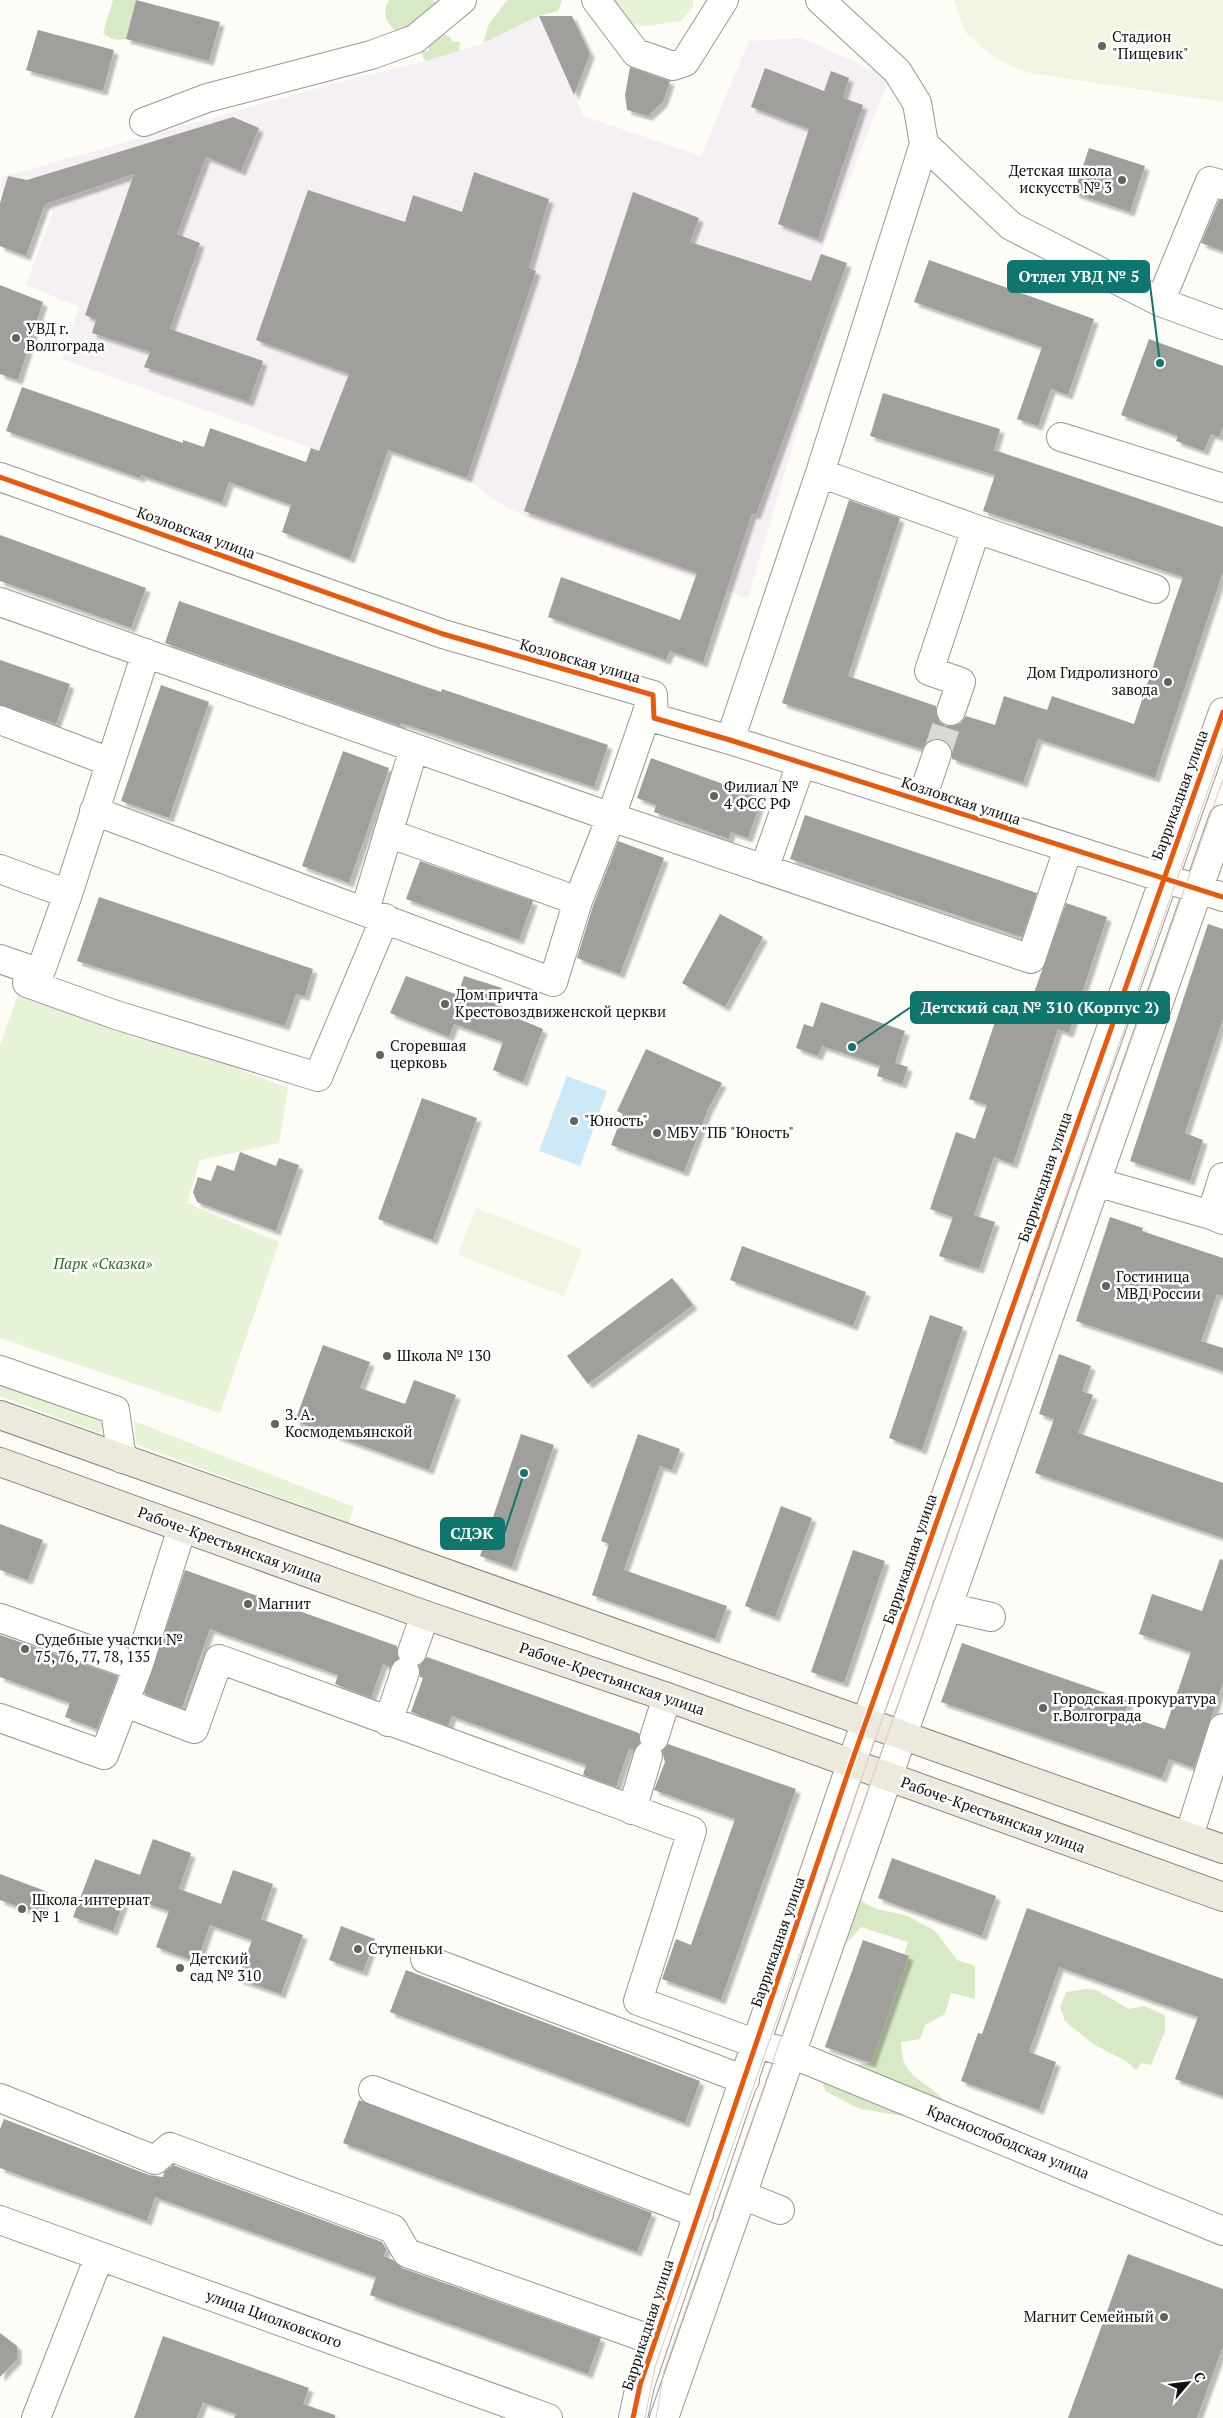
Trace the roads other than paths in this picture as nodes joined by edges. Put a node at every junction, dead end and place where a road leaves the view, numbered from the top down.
1 (462, 0) edge
2 (596, 0) edge
3 (724, 0) edge
4 (820, 0) edge
5 (144, 122) dead end
6 (924, 144) junction
7 (1223, 184) edge
8 (1160, 302) junction
9 (1223, 325) edge
10 (1061, 438) dead end
11 (820, 473) junction
12 (0, 477) edge
13 (1223, 488) edge
14 (976, 529) junction
15 (1155, 589) dead end
16 (0, 602) edge
17 (146, 653) junction
18 (653, 695) junction
19 (951, 711) tunnel mouth
20 (1223, 712) edge
21 (0, 720) edge
22 (730, 740) junction
23 (414, 748) junction
24 (937, 754) tunnel mouth
25 (110, 762) junction
26 (801, 764) junction
27 (921, 801) junction
28 (94, 811) junction
29 (611, 817) junction
30 (1223, 819) edge
31 (388, 833) junction
32 (1068, 848) junction
33 (764, 869) junction
34 (0, 870) edge
35 (1163, 877) junction
36 (1211, 893) edge
37 (68, 894) junction
38 (578, 901) junction
39 (375, 914) junction
40 (0, 959) edge
41 (40, 973) junction
42 (1223, 1177) edge
43 (1096, 1182) junction
44 (1217, 1218) edge
45 (0, 1370) edge
46 (0, 1415) edge
47 (122, 1459) junction
48 (0, 1462) edge
49 (182, 1528) junction
50 (947, 1607) junction
51 (425, 1615) junction
52 (992, 1617) dead end
53 (0, 1618) edge
54 (138, 1667) junction
55 (666, 1697) junction
56 (125, 1703) junction
57 (0, 1718) edge
58 (388, 1722) junction
59 (866, 1722) junction
60 (1223, 1728) edge
61 (902, 1735) junction
62 (851, 1764) junction
63 (888, 1778) junction
64 (632, 1810) junction
65 (1189, 1836) junction
66 (1223, 1848) edge
67 (1223, 1898) edge
68 (424, 1959) dead end
69 (757, 2044) junction
70 (792, 2054) junction
71 (744, 2080) junction
72 (373, 2090) dead end
73 (0, 2098) edge
74 (742, 2195) junction
75 (780, 2210) dead end
76 (699, 2214) junction
77 (0, 2220) edge
78 (1223, 2231) edge
79 (99, 2257) junction
80 (655, 2341) junction
81 (36, 2418) edge
82 (548, 2418) edge
83 (633, 2418) edge
84 (664, 2418) edge

1 - 5 street
2 - 3 street
4 - 6 street
6 - 8 street
6 - 11 street
7 - 8 street
8 - 9 street
10 - 13 street
11 - 14 street
11 - 22 street
12 - 18 street, Козловская улица
14 - 15 street
14 - 19 street
16 - 17 street
17 - 23 street
17 - 25 street
18 - 22 street, Козловская улица
18 - 29 street
20 - 35 street, Баррикадная улица
21 - 25 street
22 - 26 street, Козловская улица
23 - 29 street
23 - 31 street
24 - 27 street
25 - 28 street
26 - 27 street, Козловская улица
26 - 33 street
27 - 32 street, Козловская улица
28 - 37 street
28 - 39 street
29 - 33 street
29 - 38 street
30 - 36 street
31 - 38 street
31 - 39 street
32 - 33 street
32 - 35 street, Козловская улица
34 - 37 street
35 - 36 street, Козловская улица
35 - 59 street, Баррикадная улица
36 - 43 street
37 - 41 street
38 - 39 street
39 - 41 street
40 - 41 street
42 - 44 street
43 - 44 street
43 - 50 street
45 - 47 street
46 - 47 main road
47 - 59 main road
48 - 49 main road, Рабоче-Крестьянская улица
49 - 51 main road, Рабоче-Крестьянская улица
49 - 54 street
50 - 52 street
50 - 61 street
51 - 55 main road, Рабоче-Крестьянская улица
51 - 58 street
53 - 54 street
54 - 56 street
55 - 62 main road, Рабоче-Крестьянская улица
55 - 64 street
56 - 57 street
56 - 58 street
58 - 64 street
59 - 61 main road
59 - 62 street, Баррикадная улица
60 - 65 street
61 - 63 street
61 - 65 main road
62 - 63 main road, Рабоче-Крестьянская улица
62 - 69 street, Баррикадная улица
63 - 67 main road, Рабоче-Крестьянская улица
63 - 70 street
64 - 69 street
65 - 66 main road
68 - 71 street
69 - 70 street, Краснослободская улица
69 - 71 street, Баррикадная улица
70 - 74 street
70 - 78 street, Краснослободская улица
71 - 76 street, Баррикадная улица
72 - 76 street
73 - 80 street
74 - 75 street
74 - 84 street
76 - 80 street, Баррикадная улица
77 - 79 street, улица Циолковского
79 - 81 street
79 - 82 street, улица Циолковского
80 - 83 street, Баррикадная улица

